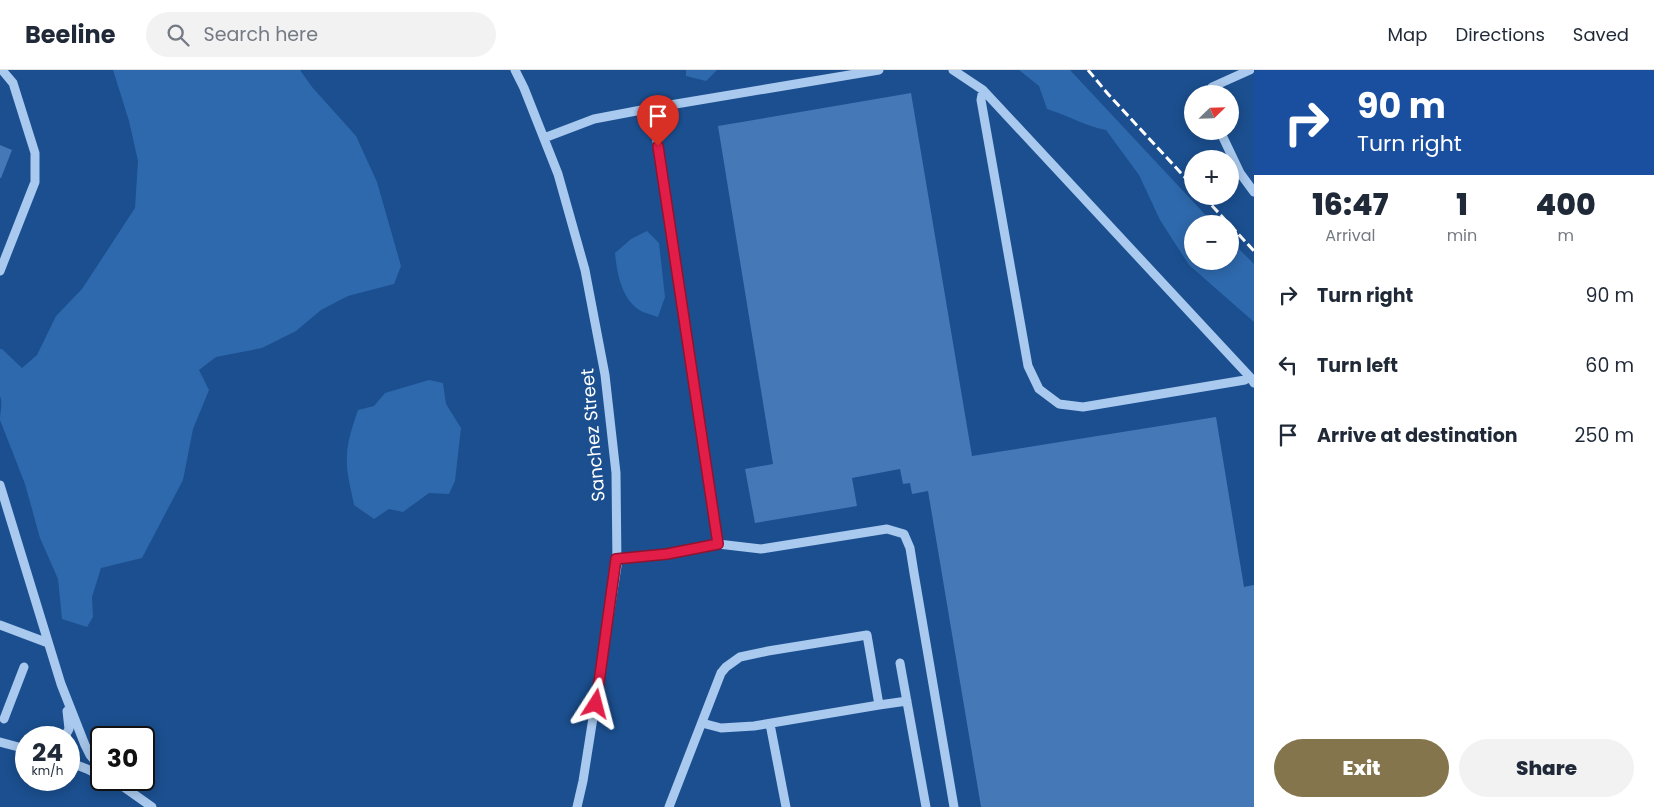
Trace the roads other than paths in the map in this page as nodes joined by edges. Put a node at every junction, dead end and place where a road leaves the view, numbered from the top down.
1 (2, 70) edge
2 (515, 70) edge
3 (879, 70) edge
4 (953, 70) edge
5 (1250, 70) edge
6 (1216, 85) edge
7 (983, 90) junction
8 (652, 108) junction
9 (544, 138) junction
10 (1224, 140) edge
11 (1254, 192) edge
12 (0, 271) edge
13 (1252, 380) edge
14 (0, 485) edge
15 (718, 544) junction
16 (616, 559) junction
17 (0, 625) edge
18 (48, 644) junction
19 (900, 664) dead end
20 (24, 667) dead end
21 (61, 684) junction
22 (907, 701) junction
23 (879, 705) junction
24 (4, 718) dead end
25 (702, 724) junction
26 (770, 724) junction
27 (69, 726) edge
28 (0, 742) edge
29 (15, 746) edge
30 (90, 755) edge
31 (129, 791) edge
32 (152, 807) edge
33 (577, 807) edge
34 (669, 807) edge
35 (786, 807) edge
36 (926, 807) edge
37 (954, 807) edge

1 - 12 street
2 - 9 street, Sanchez Street
3 - 8 street
4 - 7 street
5 - 6 street
7 - 13 street
7 - 13 street
8 - 9 street
8 - 15 street
9 - 16 street, Sanchez Street
10 - 11 street
14 - 18 street
15 - 16 street
15 - 37 street
16 - 33 street, Sanchez Street
17 - 18 street
18 - 21 street
19 - 22 street
20 - 24 street
21 - 27 street
21 - 30 street
22 - 23 street
22 - 36 street
23 - 25 street
23 - 26 street
25 - 26 street
25 - 34 street
26 - 35 street
28 - 29 street
31 - 32 street

